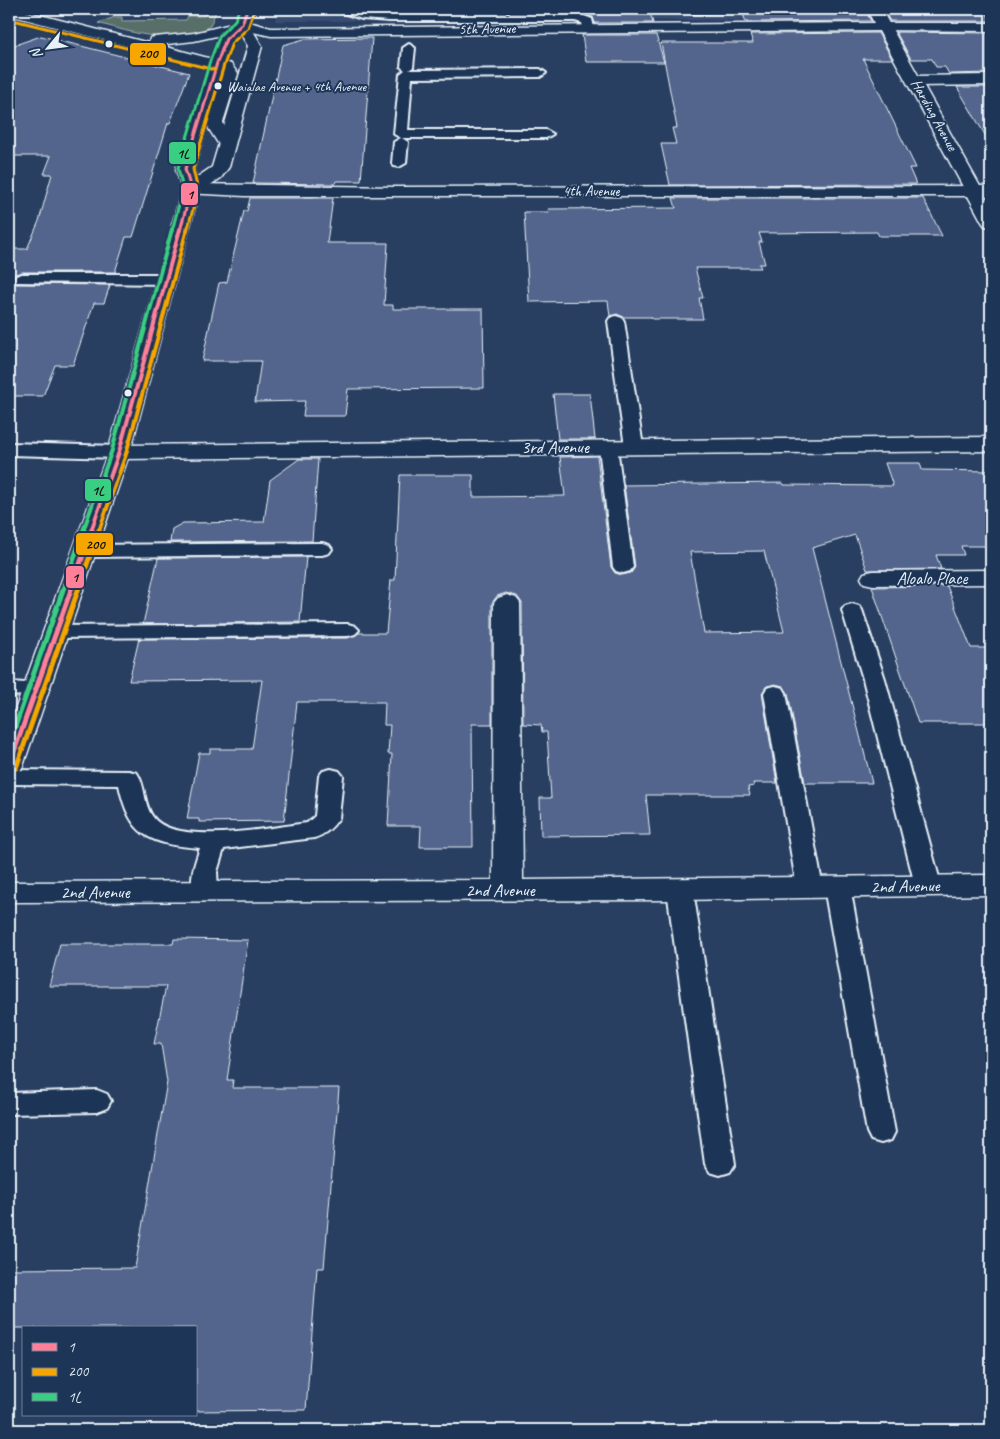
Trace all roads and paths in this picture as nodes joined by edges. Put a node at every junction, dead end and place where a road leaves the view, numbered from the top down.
1 (247, 9) edge
2 (341, 9) edge
3 (731, 9) edge
4 (874, 9) edge
5 (693, 10) edge
6 (9, 11) edge
7 (240, 25) junction
8 (883, 26) junction
9 (738, 27) junction
10 (991, 27) edge
11 (588, 28) junction
12 (109, 37) junction
13 (409, 48) dead end
14 (217, 63) junction
15 (406, 71) junction
16 (540, 73) dead end
17 (991, 80) edge
18 (915, 81) junction
19 (546, 134) dead end
20 (401, 138) junction
21 (227, 144) junction
22 (399, 163) dead end
23 (191, 189) junction
24 (983, 191) edge
25 (991, 222) edge
26 (22, 279) dead end
27 (166, 279) junction
28 (616, 321) dead end
29 (991, 444) edge
30 (634, 446) junction
31 (608, 447) junction
32 (9, 449) edge
33 (119, 452) junction
34 (322, 549) dead end
35 (84, 551) junction
36 (624, 567) dead end
37 (991, 577) edge
38 (873, 578) dead end
39 (507, 603) dead end
40 (852, 610) dead end
41 (348, 630) dead end
42 (55, 632) junction
43 (22, 689) edge
44 (775, 693) dead end
45 (9, 766) edge
46 (331, 776) dead end
47 (9, 777) edge
48 (214, 842) junction
49 (928, 885) junction
50 (991, 885) edge
51 (824, 887) junction
52 (508, 890) junction
53 (680, 890) junction
54 (205, 891) junction
55 (9, 892) edge
56 (97, 1101) dead end
57 (9, 1104) edge
58 (881, 1132) dead end
59 (720, 1164) dead end

1 - 7 main road
2 - 11 lane
3 - 5 lane
3 - 9 lane
4 - 8 main road, Harding Avenue
6 - 12 main road
7 - 11 main road, 5th Avenue
7 - 12 main road
7 - 14 main road
7 - 21 main road
8 - 9 main road, 5th Avenue
8 - 10 main road, 5th Avenue
8 - 18 main road, Harding Avenue
9 - 11 main road, 5th Avenue
12 - 14 main road
13 - 15 lane
14 - 21 main road
14 - 23 main road
15 - 16 lane
15 - 20 lane
17 - 18 main road
18 - 24 main road, Harding Avenue
19 - 20 lane
20 - 22 lane
21 - 23 main road
23 - 24 main road, 4th Avenue
23 - 27 main road
24 - 25 main road, Harding Avenue
26 - 27 lane
27 - 33 main road
28 - 30 lane
29 - 30 main road, 3rd Avenue
30 - 31 main road, 3rd Avenue
31 - 33 main road, 3rd Avenue
31 - 36 lane
32 - 33 lane
33 - 35 main road
34 - 35 lane
35 - 42 main road
37 - 38 main road, Aloalo Place
39 - 52 main road
40 - 49 lane
41 - 42 lane
42 - 43 main road
43 - 45 main road
44 - 51 lane
46 - 48 lane
47 - 48 lane
48 - 54 lane
49 - 50 main road, 2nd Avenue
49 - 51 main road, 2nd Avenue
51 - 53 main road, 2nd Avenue
51 - 58 lane
52 - 53 main road, 2nd Avenue
52 - 54 main road, 2nd Avenue
53 - 59 lane
54 - 55 main road, 2nd Avenue
56 - 57 lane

